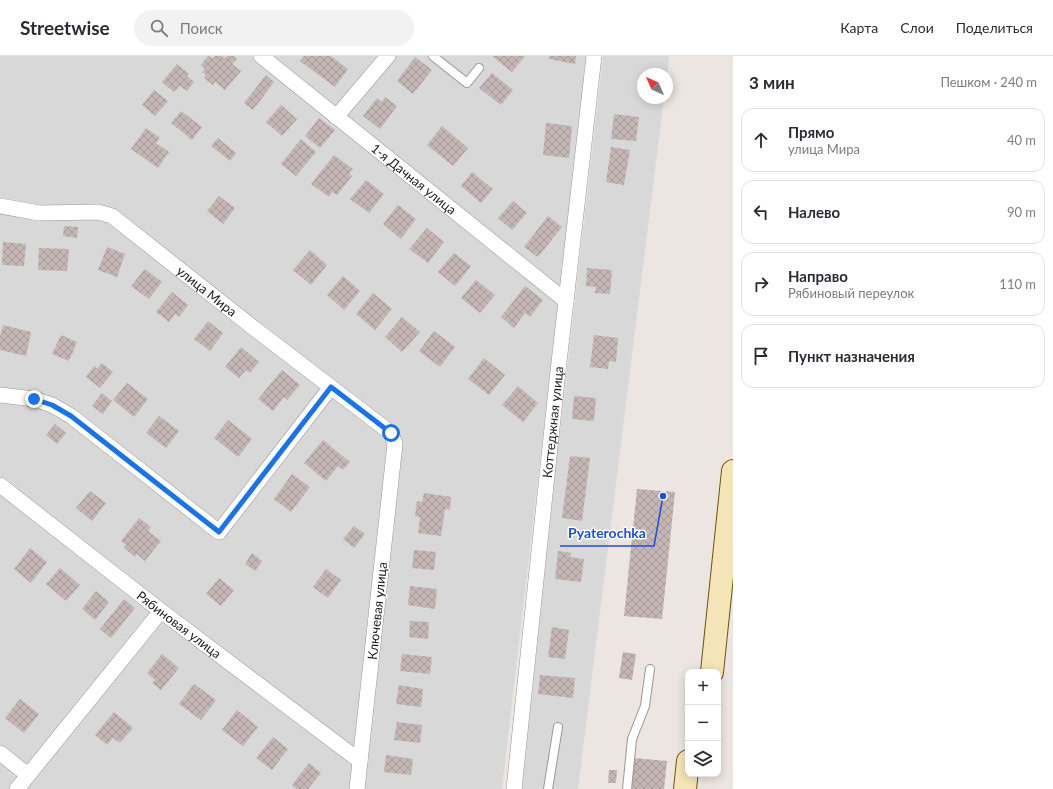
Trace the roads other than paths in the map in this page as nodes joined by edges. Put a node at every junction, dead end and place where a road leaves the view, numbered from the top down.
1 (261, 56) edge
2 (388, 56) edge
3 (433, 56) edge
4 (594, 56) edge
5 (479, 68) dead end
6 (336, 117) junction
7 (0, 206) edge
8 (566, 301) junction
9 (331, 387) junction
10 (0, 395) edge
11 (391, 433) joint
12 (733, 471) edge
13 (0, 485) edge
14 (161, 611) junction
15 (650, 669) dead end
16 (712, 669) edge
17 (558, 727) dead end
18 (0, 753) edge
19 (360, 761) junction
20 (28, 775) junction
21 (686, 777) edge
22 (701, 777) edge
23 (16, 789) edge
24 (357, 789) edge
25 (514, 789) edge
26 (548, 789) edge
27 (627, 789) edge
28 (685, 789) edge
29 (700, 789) edge

1 - 6 street, 1-я Дачная улица
2 - 6 street
3 - 5 lane
4 - 8 street, Коттеджная улица
6 - 8 street, 1-я Дачная улица
7 - 9 street, улица Мира
8 - 25 street, Коттеджная улица
9 - 10 street
9 - 11 street, улица Мира
11 - 19 street, Ключевая улица
12 - 16 main road
13 - 14 street, Рябиновая улица
14 - 19 street, Рябиновая улица
14 - 20 street
15 - 27 lane
17 - 26 lane
18 - 20 street
19 - 24 street, Ключевая улица
20 - 23 street
21 - 28 main road
22 - 29 main road

